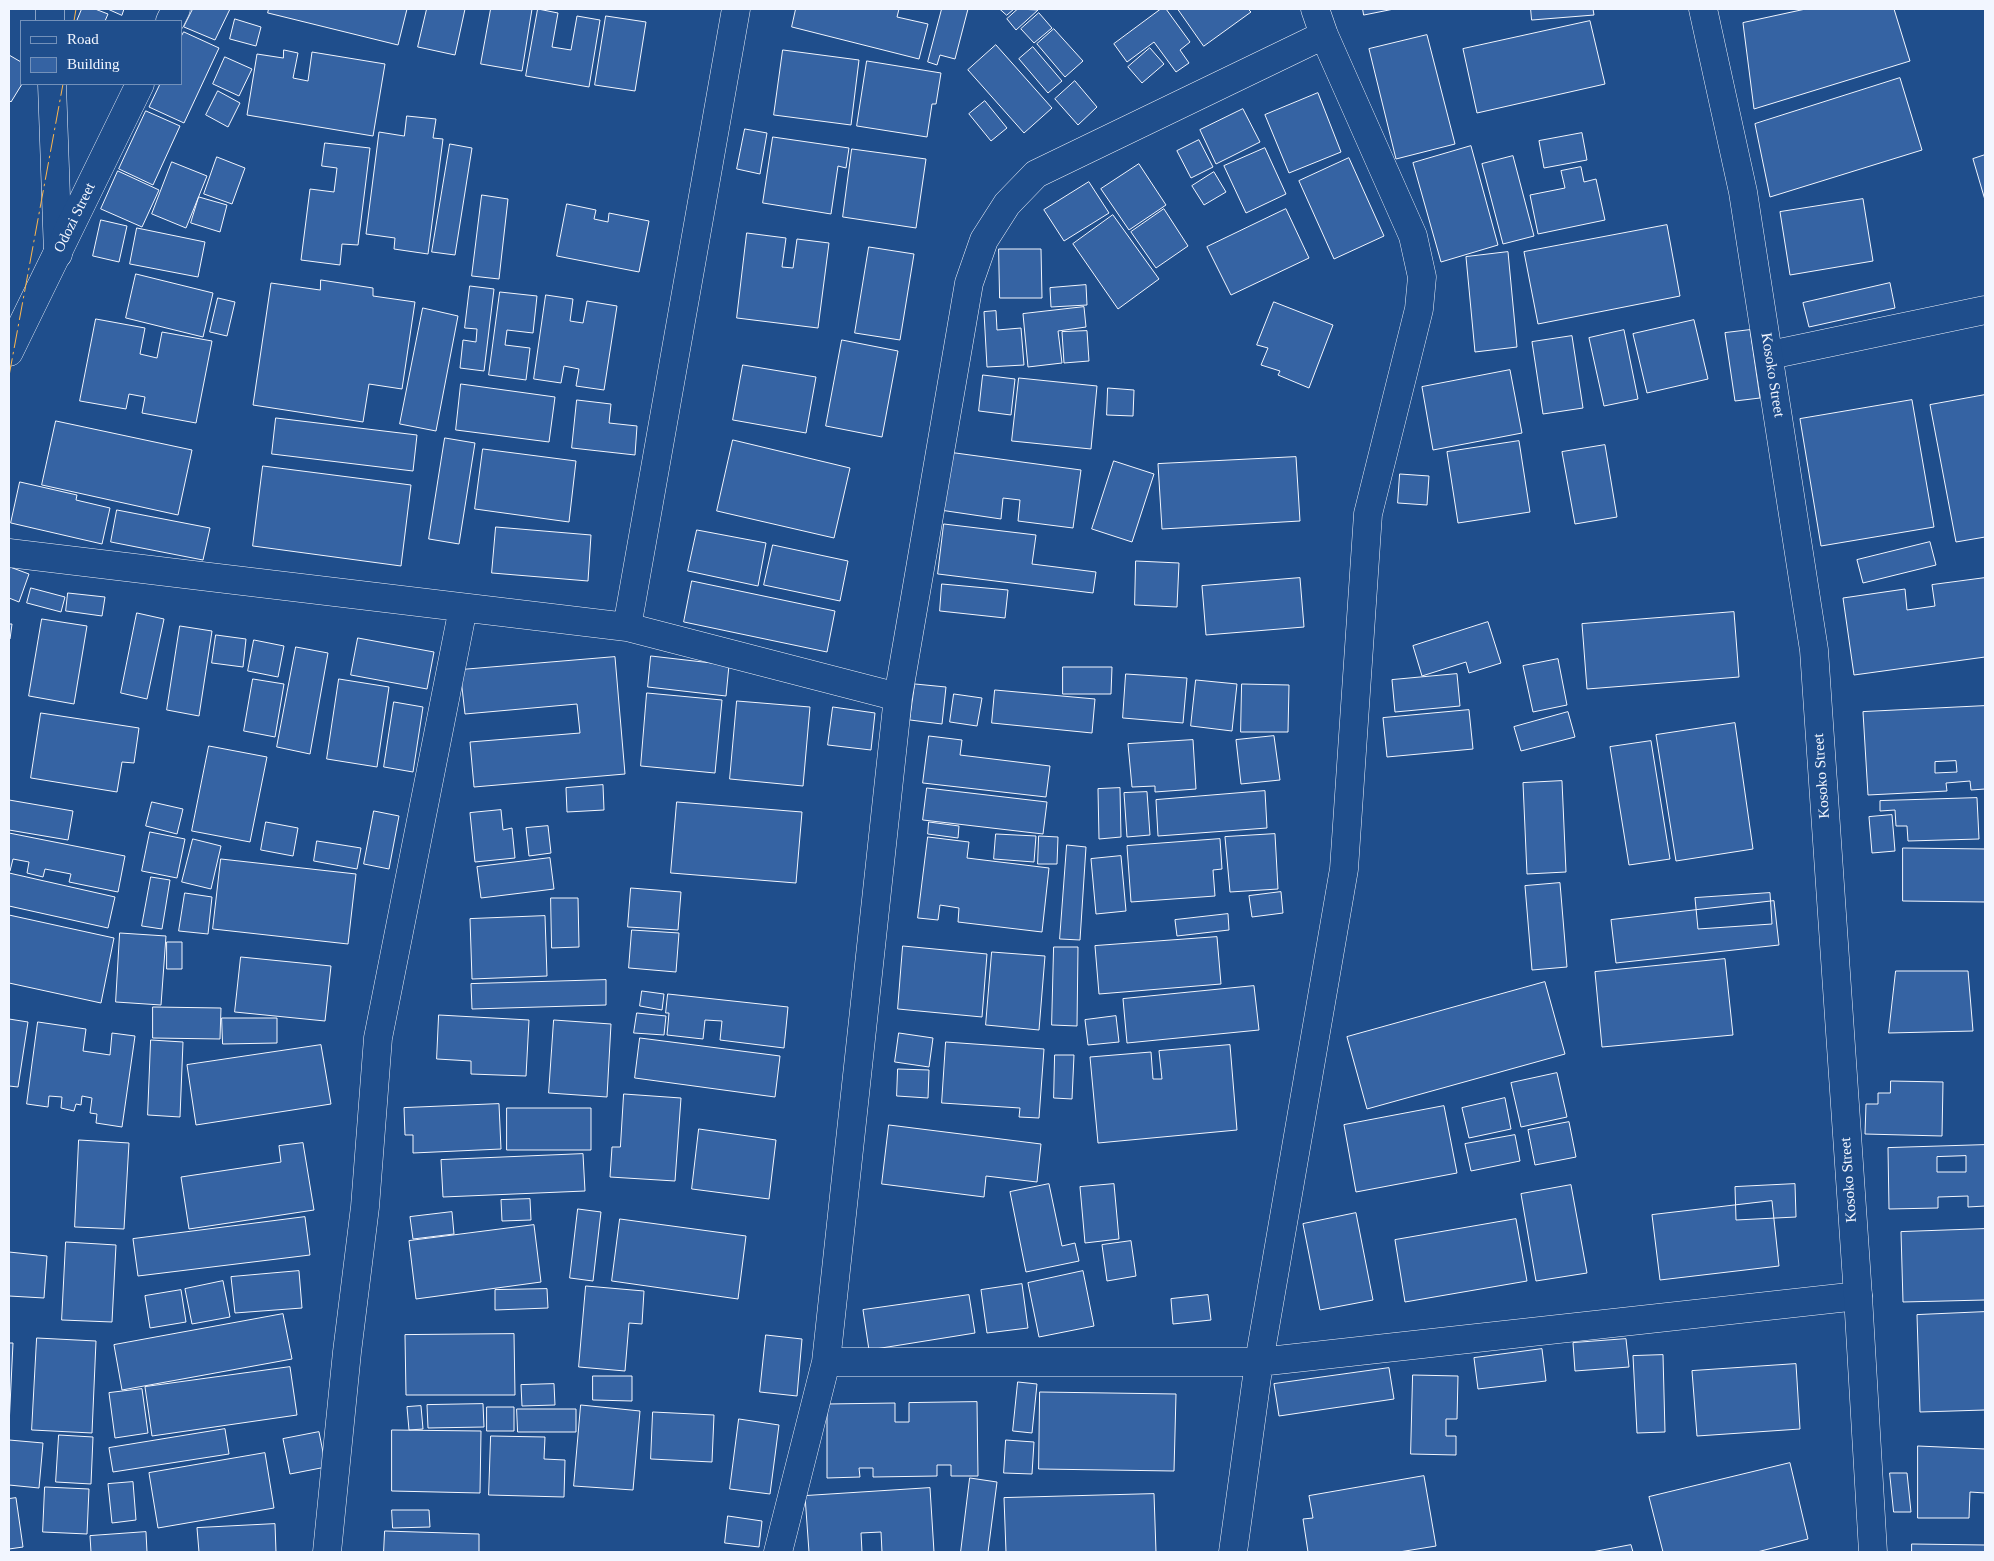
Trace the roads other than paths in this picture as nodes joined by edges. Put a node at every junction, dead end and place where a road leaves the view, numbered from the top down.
1 (736, 9) edge
2 (1315, 9) edge
3 (1703, 9) edge
4 (1324, 35) junction
5 (52, 85) edge
6 (140, 85) edge
7 (58, 254) junction
8 (1985, 310) edge
9 (9, 352) edge
10 (1770, 355) junction
11 (9, 553) edge
12 (463, 608) junction
13 (627, 627) junction
14 (898, 697) junction
15 (1858, 1296) junction
16 (826, 1362) junction
17 (1259, 1362) junction
18 (327, 1552) edge
19 (778, 1552) edge
20 (1233, 1552) edge
21 (1873, 1552) edge

1 - 13 street
2 - 4 street
3 - 10 street, Kosoko Street
4 - 14 street
4 - 17 street
5 - 7 street
6 - 7 street, Odozi Street
7 - 9 street, Odozi Street
8 - 10 street
10 - 15 street, Kosoko Street
11 - 12 street
12 - 13 street
12 - 18 street
13 - 14 street
14 - 16 street
15 - 17 street
15 - 21 street, Kosoko Street
16 - 17 street
16 - 19 street
17 - 20 street

